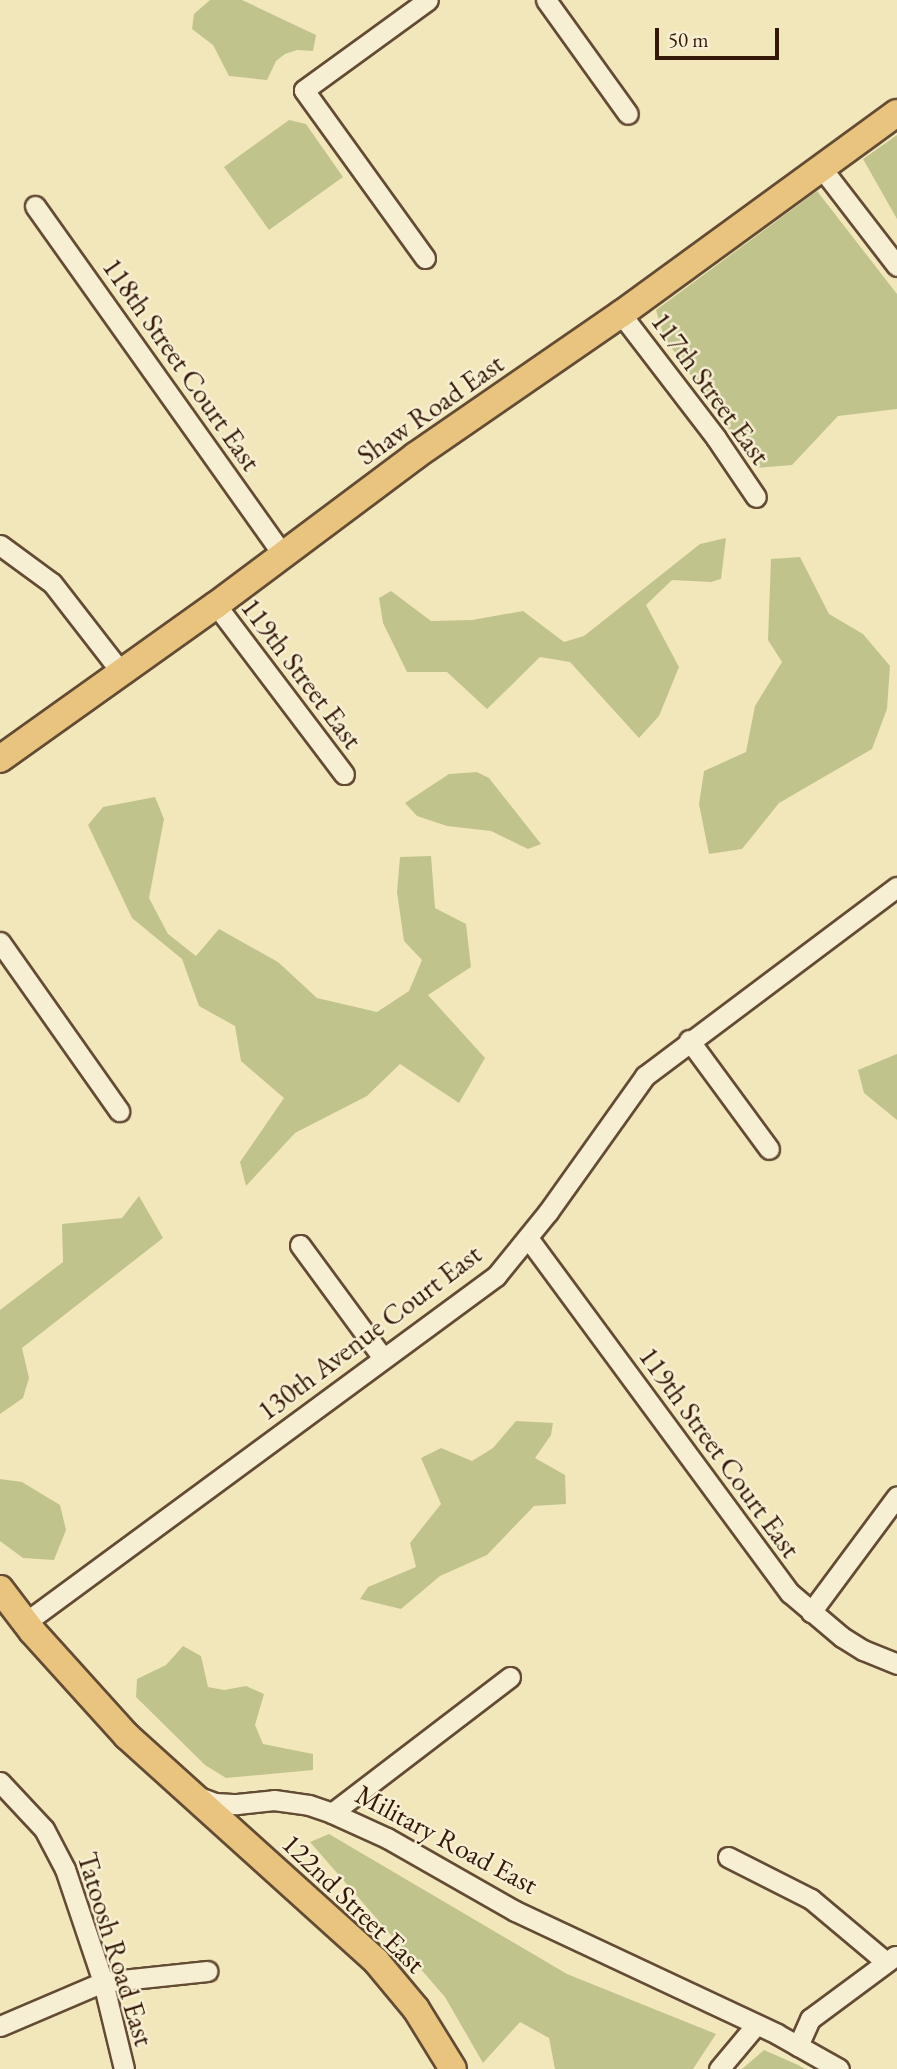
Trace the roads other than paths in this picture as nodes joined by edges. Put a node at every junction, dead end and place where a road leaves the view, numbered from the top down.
1 (428, 0) edge
2 (545, 0) edge
3 (897, 113) edge
4 (628, 114) dead end
5 (820, 166) junction
6 (35, 206) dead end
7 (425, 258) dead end
8 (897, 266) edge
9 (621, 314) junction
10 (756, 497) dead end
11 (0, 545) edge
12 (283, 555) junction
13 (216, 605) junction
14 (121, 672) junction
15 (0, 759) edge
16 (344, 774) dead end
17 (897, 887) edge
18 (0, 942) edge
19 (689, 1040) junction
20 (119, 1111) dead end
21 (769, 1149) dead end
22 (528, 1238) junction
23 (300, 1245) dead end
24 (383, 1358) junction
25 (897, 1496) edge
26 (0, 1589) edge
27 (811, 1612) junction
28 (26, 1622) junction
29 (897, 1664) edge
30 (510, 1676) dead end
31 (0, 1782) edge
32 (195, 1796) junction
33 (331, 1813) junction
34 (728, 1857) dead end
35 (892, 1958) edge
36 (207, 1971) dead end
37 (103, 1982) junction
38 (0, 2026) edge
39 (755, 2026) junction
40 (798, 2046) junction
41 (124, 2069) edge
42 (453, 2069) edge
43 (719, 2069) edge
44 (839, 2069) edge

1 - 7 street
2 - 4 street
3 - 5 main road, Shaw Road East
5 - 8 street
5 - 9 main road, Shaw Road East
6 - 12 street, 118th Street Court East
9 - 10 street, 117th Street East
9 - 12 main road, Shaw Road East
11 - 14 street
12 - 13 main road, Shaw Road East
13 - 14 main road, Shaw Road East
13 - 16 street, 119th Street East
14 - 15 main road, Shaw Road East
17 - 19 street, 130th Avenue Court East
18 - 20 street
19 - 21 street
19 - 22 street, 130th Avenue Court East
22 - 24 street, 130th Avenue Court East
22 - 27 street, 119th Street Court East
23 - 24 street
24 - 28 street, 130th Avenue Court East
25 - 27 street
26 - 28 main road, Military Road East
27 - 29 street, 119th Street Court East
28 - 32 main road, Military Road East
30 - 33 street
31 - 37 street, Tatoosh Road East
32 - 33 street, Military Road East
32 - 42 main road, 122nd Street East
33 - 39 street, Military Road East
34 - 35 street
35 - 40 street
36 - 37 street
37 - 38 street
37 - 41 street, Tatoosh Road East
39 - 40 street, Military Road East
39 - 43 street
40 - 44 street, Military Road East

